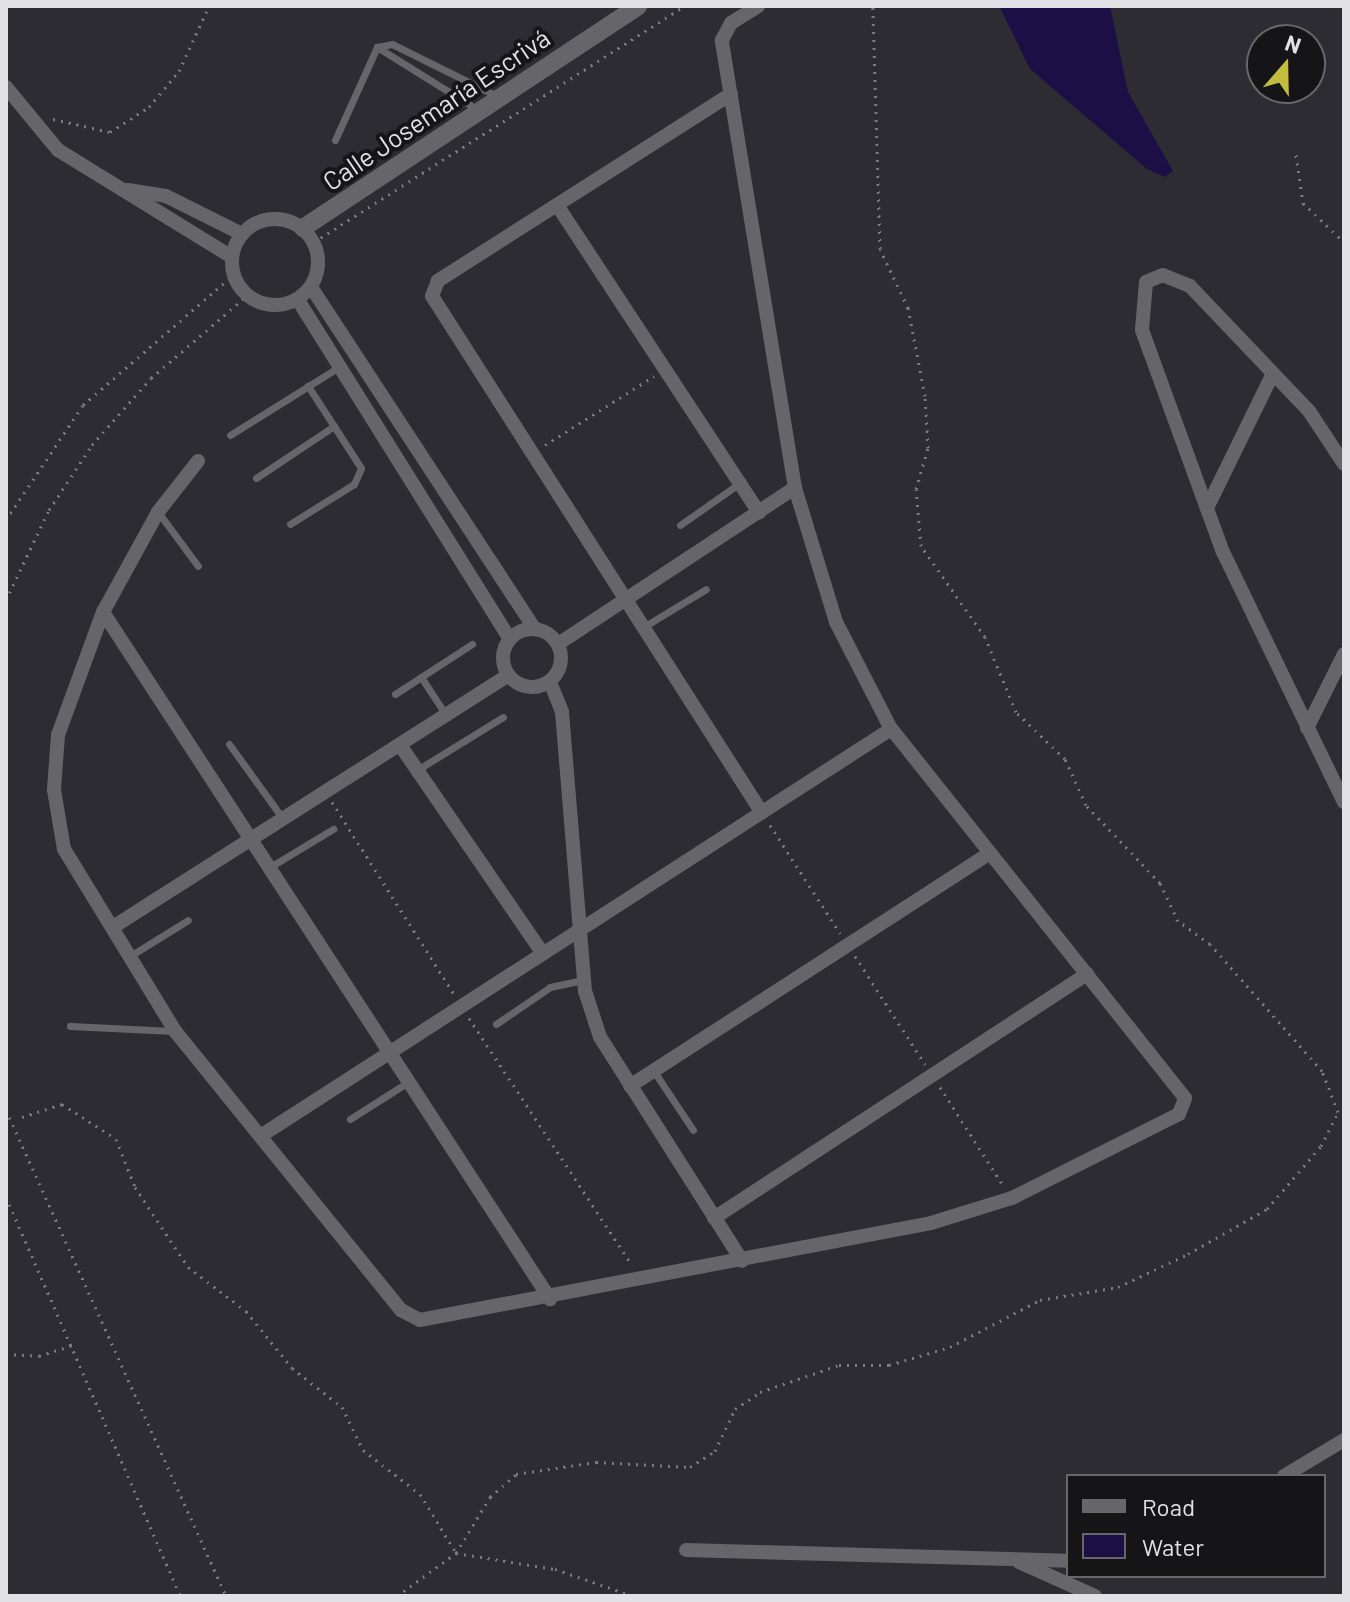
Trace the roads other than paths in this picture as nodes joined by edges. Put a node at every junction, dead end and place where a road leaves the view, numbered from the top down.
1 (638, 6) edge
2 (758, 6) edge
3 (377, 47) junction
4 (6, 87) edge
5 (731, 94) junction
6 (499, 97) junction
7 (480, 111) junction
8 (335, 140) dead end
9 (128, 189) junction
10 (557, 205) junction
11 (242, 234) junction
12 (308, 235) junction
13 (232, 257) junction
14 (311, 287) junction
15 (298, 300) junction
16 (339, 367) junction
17 (1273, 373) junction
18 (308, 386) junction
19 (390, 410) junction
20 (373, 420) junction
21 (334, 426) junction
22 (230, 435) dead end
23 (198, 461) dead end
24 (1344, 464) edge
25 (256, 478) dead end
26 (740, 483) junction
27 (795, 488) junction
28 (1207, 508) junction
29 (158, 512) junction
30 (759, 513) junction
31 (290, 524) dead end
32 (680, 525) dead end
33 (198, 566) dead end
34 (706, 589) dead end
35 (628, 598) junction
36 (103, 612) junction
37 (645, 626) junction
38 (535, 629) junction
39 (510, 639) junction
40 (472, 644) dead end
41 (558, 644) junction
42 (1344, 654) edge
43 (509, 675) junction
44 (421, 677) junction
45 (550, 682) junction
46 (395, 694) dead end
47 (446, 715) junction
48 (503, 717) dead end
49 (1307, 728) junction
50 (891, 729) junction
51 (229, 744) dead end
52 (400, 745) junction
53 (417, 770) junction
54 (1344, 802) edge
55 (762, 813) junction
56 (283, 819) junction
57 (333, 829) dead end
58 (252, 838) junction
59 (990, 853) junction
60 (270, 867) junction
61 (188, 920) dead end
62 (113, 927) junction
63 (580, 930) junction
64 (543, 954) junction
65 (130, 956) junction
66 (1087, 974) junction
67 (584, 980) junction
68 (496, 1024) dead end
69 (70, 1026) dead end
70 (175, 1031) junction
71 (388, 1053) junction
72 (653, 1070) junction
73 (408, 1082) junction
74 (630, 1086) junction
75 (350, 1119) dead end
76 (693, 1130) dead end
77 (262, 1135) junction
78 (714, 1218) junction
79 (742, 1261) junction
80 (550, 1299) junction
81 (1344, 1440) edge
82 (1287, 1474) edge
83 (686, 1550) dead end
84 (1011, 1558) junction
85 (1066, 1561) edge
86 (1095, 1596) edge

1 - 6 street, Calle Josemaría Escrivá
2 - 5 street
3 - 6 lane
3 - 7 lane
3 - 8 lane
4 - 9 street
5 - 10 street
5 - 27 street
6 - 7 street, Calle Josemaría Escrivá
7 - 12 street, Calle Josemaría Escrivá
9 - 11 street
9 - 13 street
10 - 26 street
10 - 35 street
11 - 12 street
11 - 13 street
12 - 14 street
13 - 15 street
14 - 15 street
14 - 19 street
15 - 16 street
16 - 18 lane
16 - 20 street
17 - 24 street
17 - 28 street
17 - 28 street
18 - 21 lane
18 - 22 lane
19 - 20 street
19 - 38 street
20 - 39 street
21 - 25 lane
21 - 31 lane
23 - 29 street
26 - 30 street
26 - 32 lane
27 - 30 street
27 - 50 street
28 - 49 street
29 - 33 lane
29 - 36 street
30 - 35 street
34 - 37 lane
35 - 37 street
35 - 41 street
36 - 58 street
36 - 62 street
37 - 55 street
38 - 39 street
38 - 41 street
39 - 43 street
40 - 44 lane
41 - 45 street
42 - 49 street
43 - 45 street
43 - 47 street
44 - 46 lane
44 - 47 lane
45 - 63 street
47 - 52 street
48 - 53 lane
49 - 54 street
50 - 55 street
50 - 59 street
51 - 56 lane
52 - 53 street
52 - 56 street
53 - 64 street
55 - 63 street
56 - 58 street
57 - 60 lane
58 - 60 street
58 - 62 street
59 - 66 street
59 - 72 street
60 - 71 street
61 - 65 lane
62 - 65 street
63 - 64 street
63 - 67 street
64 - 71 street
65 - 70 street
66 - 78 street
66 - 79 street
67 - 68 lane
67 - 74 street
69 - 70 lane
70 - 77 street
71 - 73 street
71 - 77 street
72 - 74 street
72 - 76 lane
73 - 75 lane
73 - 80 street
74 - 78 street
77 - 80 street
78 - 79 street
79 - 80 street
81 - 82 street
83 - 84 street
84 - 85 street
84 - 86 street

